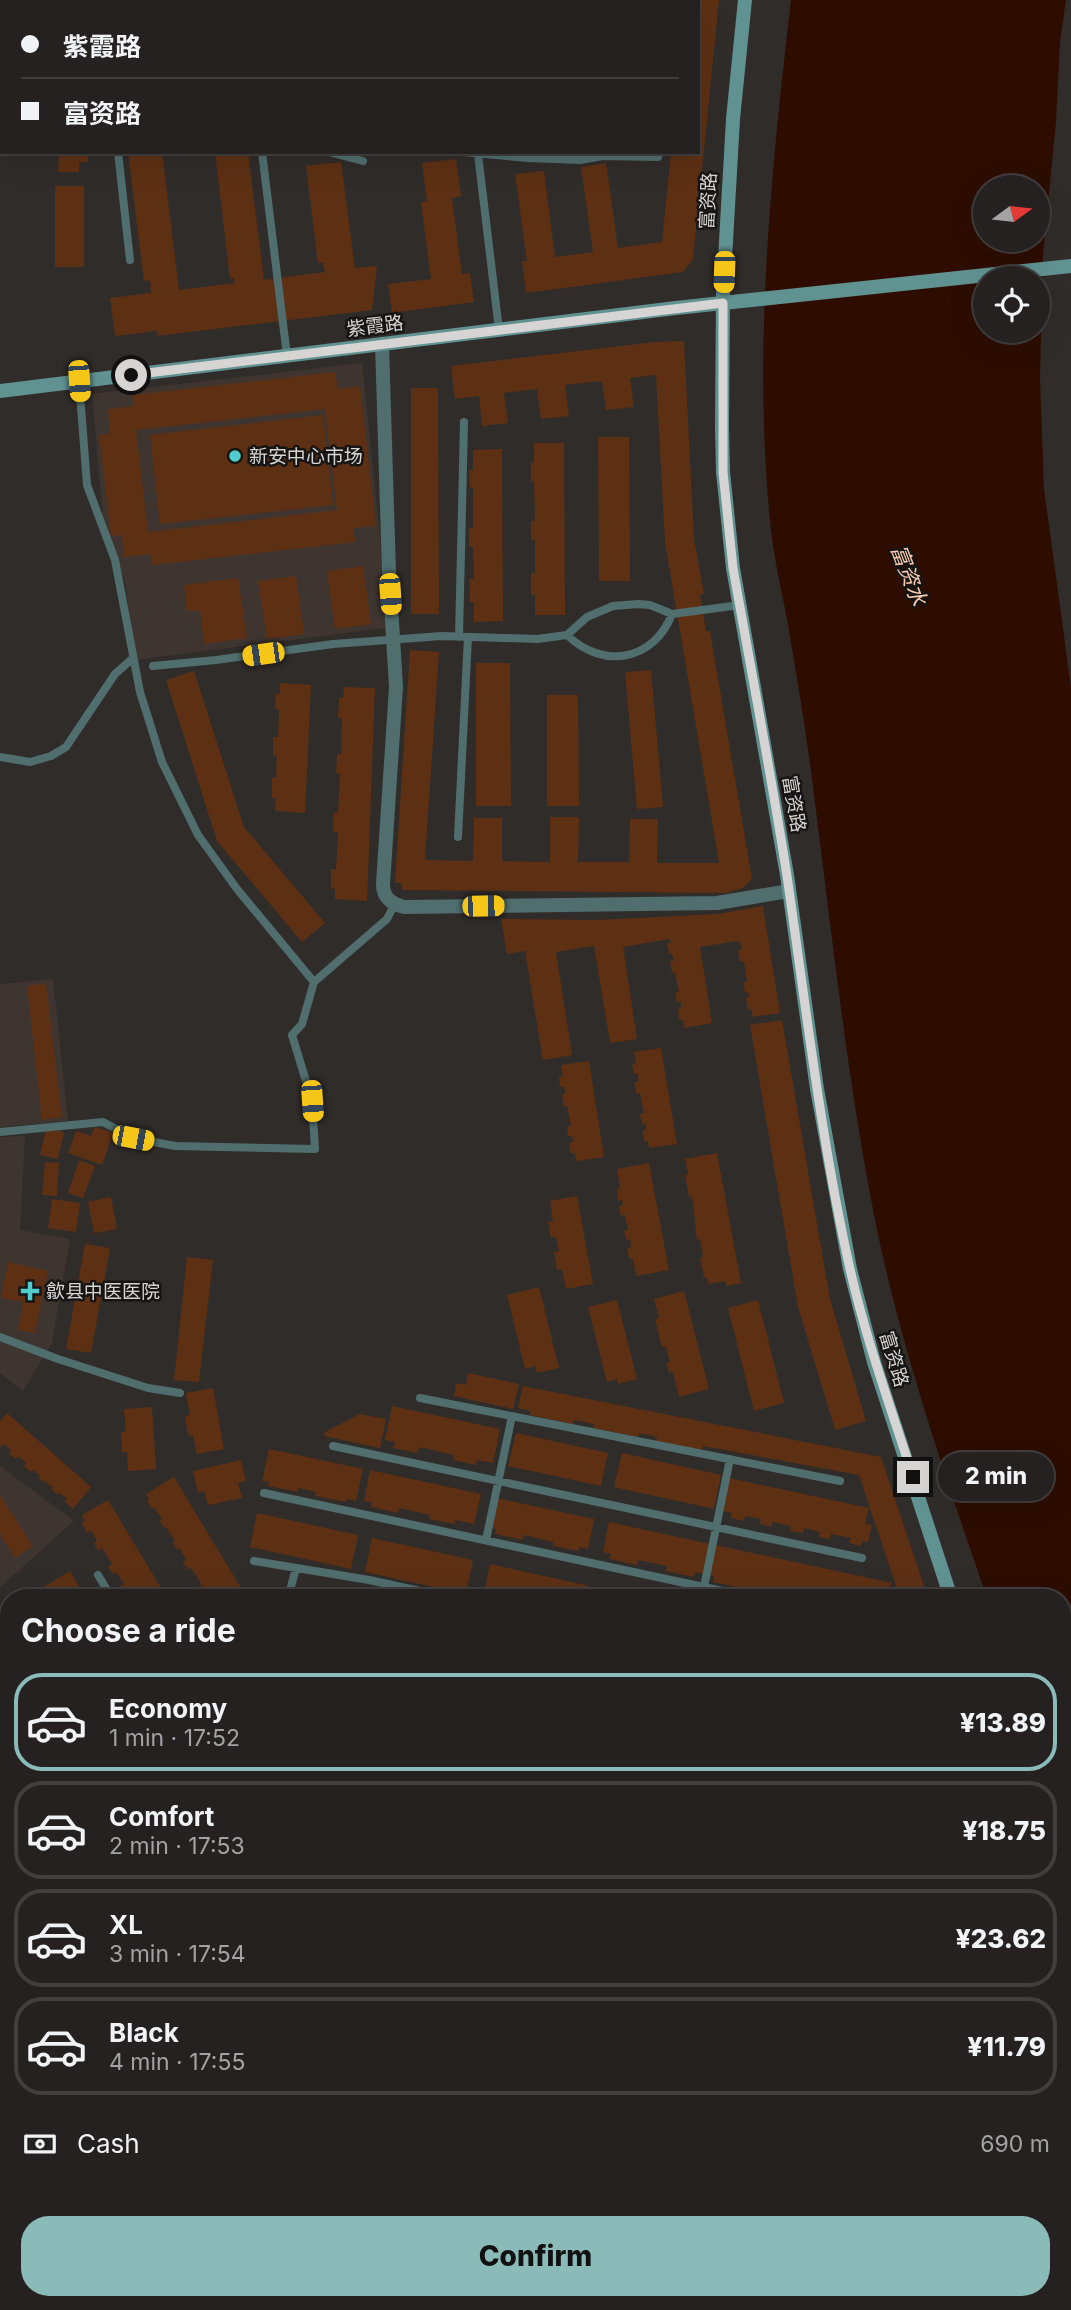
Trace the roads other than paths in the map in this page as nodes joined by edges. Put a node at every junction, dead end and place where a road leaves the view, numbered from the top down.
1 (745, 0) edge
2 (117, 154) edge
3 (262, 154) edge
4 (337, 154) edge
5 (478, 154) edge
6 (658, 154) edge
7 (515, 155) edge
8 (363, 161) dead end
9 (130, 260) dead end
10 (1071, 266) edge
11 (723, 303) junction
12 (499, 330) junction
13 (382, 344) junction
14 (287, 356) junction
15 (79, 381) junction
16 (0, 391) edge
17 (464, 422) dead end
18 (740, 605) junction
19 (672, 614) junction
20 (567, 635) junction
21 (463, 637) junction
22 (393, 639) junction
23 (133, 658) junction
24 (153, 666) dead end
25 (0, 757) edge
26 (458, 837) dead end
27 (789, 891) junction
28 (394, 905) junction
29 (314, 982) junction
30 (0, 1132) edge
31 (0, 1337) edge
32 (180, 1393) dead end
33 (420, 1398) dead end
34 (512, 1416) junction
35 (333, 1446) dead end
36 (730, 1459) junction
37 (840, 1480) dead end
38 (498, 1481) junction
39 (264, 1493) dead end
40 (716, 1527) junction
41 (486, 1540) junction
42 (862, 1558) dead end
43 (254, 1561) dead end
44 (296, 1568) junction
45 (99, 1575) dead end
46 (389, 1584) junction
47 (704, 1587) junction
48 (107, 1589) edge
49 (290, 1589) edge
50 (388, 1589) edge
51 (412, 1589) edge
52 (710, 1589) edge
53 (948, 1589) edge

1 - 11 street, 富资路
2 - 9 lane
3 - 14 lane
4 - 8 lane
5 - 7 lane
5 - 12 lane
6 - 7 lane
10 - 11 street, 紫霞路
11 - 12 street, 紫霞路
11 - 18 street, 富资路
12 - 13 street, 紫霞路
13 - 14 street, 紫霞路
13 - 22 street
14 - 15 street, 紫霞路
15 - 16 street, 紫霞路
15 - 23 lane
17 - 21 lane
18 - 19 lane
18 - 27 street, 富资路
19 - 20 lane
19 - 20 lane
20 - 21 lane
21 - 22 lane
21 - 26 lane
22 - 24 lane
22 - 28 street
23 - 25 lane
23 - 29 lane
27 - 28 street
27 - 53 street, 富资路
28 - 29 lane
29 - 30 lane
31 - 32 lane
33 - 34 lane
34 - 36 lane
34 - 38 lane
35 - 38 lane
36 - 37 lane
36 - 40 lane
38 - 40 lane
38 - 41 lane
39 - 41 lane
40 - 42 lane
40 - 47 lane
41 - 47 lane
43 - 44 lane
44 - 46 lane
44 - 49 lane
45 - 48 lane
46 - 50 lane
46 - 51 lane
47 - 52 lane

